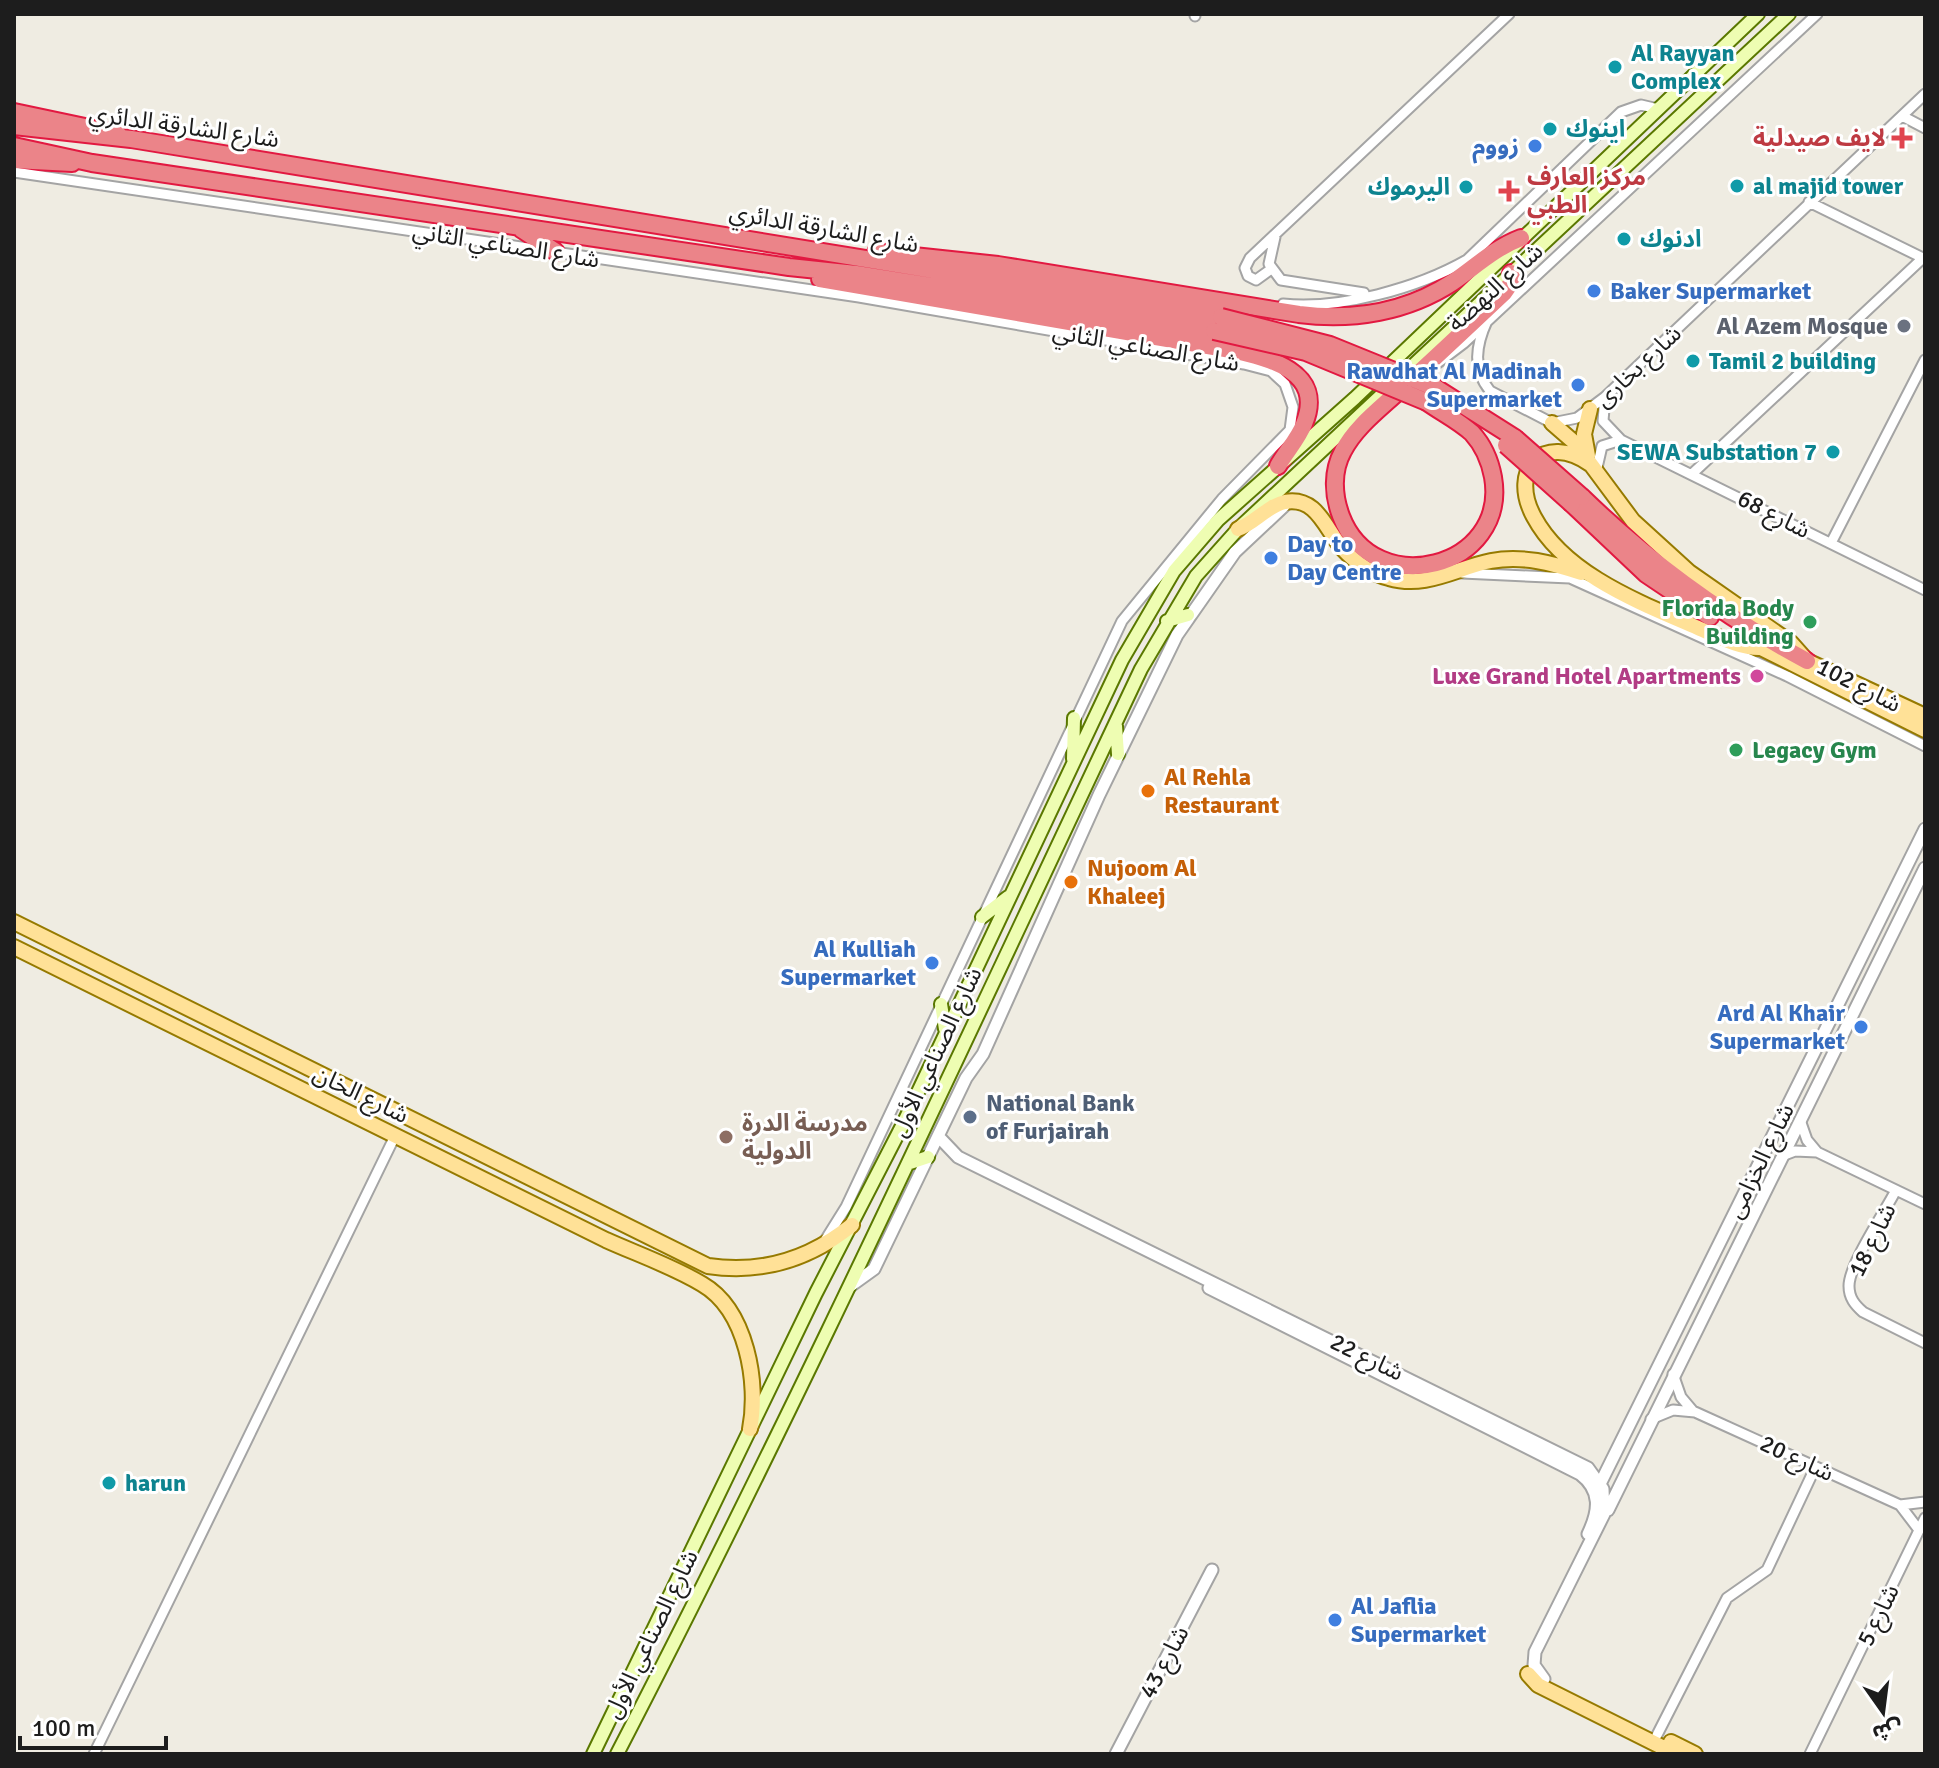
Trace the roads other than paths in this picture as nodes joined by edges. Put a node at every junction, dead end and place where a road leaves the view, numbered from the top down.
1 (1509, 14) edge
2 (1758, 14) edge
3 (1789, 14) edge
4 (1817, 14) edge
5 (1925, 94) edge
6 (1658, 109) junction
7 (14, 112) edge
8 (1902, 116) junction
9 (14, 126) edge
10 (1925, 128) edge
11 (131, 139) junction
12 (14, 146) edge
13 (14, 160) edge
14 (92, 163) junction
15 (14, 172) edge
16 (1809, 202) junction
17 (517, 226) junction
18 (1276, 234) junction
19 (1521, 238) junction
20 (556, 252) junction
21 (845, 254) junction
22 (1924, 258) edge
23 (789, 267) junction
24 (1270, 270) junction
25 (1511, 273) junction
26 (1371, 294) junction
27 (1238, 304) junction
28 (1487, 321) junction
29 (1217, 324) junction
30 (1925, 360) edge
31 (1422, 370) junction
32 (1431, 395) junction
33 (1605, 397) junction
34 (1590, 409) junction
35 (1552, 423) junction
36 (1621, 440) junction
37 (1278, 466) junction
38 (1593, 468) junction
39 (1693, 473) junction
40 (1289, 501) junction
41 (1577, 501) junction
42 (1238, 529) junction
43 (1831, 543) junction
44 (1194, 546) junction
45 (1174, 554) junction
46 (1455, 572) junction
47 (1602, 581) junction
48 (1925, 590) edge
49 (1188, 615) junction
50 (1167, 621) junction
51 (1761, 648) junction
52 (1807, 661) junction
53 (1925, 716) edge
54 (1074, 718) junction
55 (1904, 720) junction
56 (1116, 722) junction
57 (1925, 730) edge
58 (1925, 743) edge
59 (1118, 754) junction
60 (1073, 764) junction
61 (1925, 829) edge
62 (1925, 868) edge
63 (1010, 895) junction
64 (1885, 910) junction
65 (982, 917) junction
66 (14, 922) edge
67 (14, 947) edge
68 (1875, 967) junction
69 (941, 1004) junction
70 (945, 1029) junction
71 (1799, 1119) junction
72 (395, 1136) junction
73 (938, 1136) junction
74 (1817, 1152) junction
75 (1782, 1156) junction
76 (928, 1157) junction
77 (910, 1163) junction
78 (1896, 1190) junction
79 (1925, 1204) edge
80 (852, 1225) junction
81 (820, 1247) junction
82 (849, 1287) junction
83 (1925, 1343) edge
84 (1673, 1374) junction
85 (1695, 1412) junction
86 (1651, 1419) junction
87 (750, 1429) junction
88 (1815, 1468) junction
89 (1598, 1488) junction
90 (1925, 1502) edge
91 (1900, 1505) junction
92 (1925, 1518) edge
93 (1602, 1521) junction
94 (1919, 1530) junction
95 (1212, 1570) dead end
96 (1528, 1674) joint
97 (1544, 1679) joint
98 (1657, 1735) junction
99 (94, 1754) edge
100 (593, 1754) edge
101 (617, 1754) edge
102 (1116, 1754) edge
103 (1676, 1754) edge
104 (1695, 1754) edge
105 (1810, 1754) edge

1 - 18 street
2 - 6 main road, شارع النهضة
3 - 25 main road, شارع النهضة
4 - 28 street
5 - 8 street, شارع بخارى
6 - 19 main road, شارع النهضة
6 - 26 street
7 - 11 highway
8 - 10 street
8 - 16 street, شارع بخارى
9 - 11 highway, شارع الشارقة الدائري
11 - 21 highway, شارع الشارقة الدائري
12 - 14 highway, شارع الشارقة الدائري
13 - 14 highway
14 - 17 highway, شارع الشارقة الدائري
15 - 20 street, شارع الصناعي الثاني
16 - 22 street
16 - 33 street, شارع بخارى
17 - 20 highway
17 - 23 highway, شارع الشارقة الدائري
18 - 24 street
18 - 24 street
19 - 27 highway
19 - 37 main road, شارع النهضة
20 - 45 street, شارع الصناعي الثاني
21 - 27 highway
21 - 29 highway, شارع الشارقة الدائري
22 - 39 street
23 - 29 highway, شارع الشارقة الدائري
23 - 37 highway
24 - 26 street
25 - 31 highway
25 - 42 main road, شارع النهضة
26 - 27 street
28 - 31 street
28 - 35 street
29 - 32 highway, شارع الشارقة الدائري, bridge
30 - 43 street
31 - 32 highway
32 - 41 highway, شارع الشارقة الدائري, bridge
33 - 34 street, شارع بخارى
33 - 36 street
34 - 35 street, شارع بخارى
34 - 38 main road
35 - 38 main road
36 - 38 street
36 - 39 street, شارع 68
37 - 44 main road, شارع الصناعي الأول
38 - 47 main road
38 - 52 main road
39 - 43 street, شارع 68
40 - 42 main road
40 - 46 main road
40 - 49 street
41 - 51 highway, شارع 102
41 - 52 highway, شارع 102
42 - 50 main road, شارع الصناعي الأول
43 - 48 street, شارع 68
44 - 45 main road
44 - 60 main road, شارع الصناعي الأول
45 - 54 street, شارع الصناعي الثاني
46 - 47 main road
46 - 58 street, شارع 102
47 - 51 main road
49 - 50 main road
49 - 59 street
50 - 56 main road, شارع الصناعي الأول
51 - 55 main road, شارع 102
52 - 53 main road, شارع 102
54 - 60 main road
54 - 65 street, شارع الصناعي الثاني
55 - 57 main road, شارع 102
55 - 58 main road
56 - 59 main road
56 - 77 main road, شارع الصناعي الأول
59 - 73 street
60 - 63 main road, شارع الصناعي الأول
61 - 64 street, شارع الخزامى
62 - 68 street, شارع الخزامى
63 - 65 main road
63 - 70 main road, شارع الصناعي الأول
64 - 68 street
64 - 89 street, شارع الخزامى
65 - 69 street, شارع الصناعي الثاني
66 - 81 main road, شارع الخان
67 - 72 main road, شارع الخان
68 - 71 street, شارع الخزامى
69 - 70 main road
69 - 81 street, شارع الصناعي الثاني
70 - 80 main road, شارع الصناعي الأول
71 - 74 street
71 - 75 street, شارع الخزامى
72 - 87 main road, شارع الخان
72 - 99 street
73 - 76 street
73 - 89 street, شارع 22
74 - 75 street
74 - 78 street
75 - 84 street, شارع الخزامى
76 - 77 main road
76 - 82 street
76 - 89 street, شارع 22
77 - 82 main road, شارع الصناعي الأول
78 - 79 street
78 - 83 street, شارع 18
80 - 81 main road
80 - 87 main road, شارع الصناعي الأول
82 - 101 main road, شارع الصناعي الأول
84 - 85 street
84 - 86 street, شارع الخزامى
85 - 86 street
85 - 88 street, شارع 20
86 - 93 street, شارع الخزامى
87 - 100 main road, شارع الصناعي الأول
88 - 91 street, شارع 20
88 - 98 street
89 - 93 street
89 - 96 street
90 - 91 street
91 - 94 street, شارع 20
92 - 94 street, شارع 5
93 - 97 street
94 - 105 street, شارع 5
95 - 102 street, شارع 43
96 - 103 main road
97 - 98 main road
98 - 104 main road

